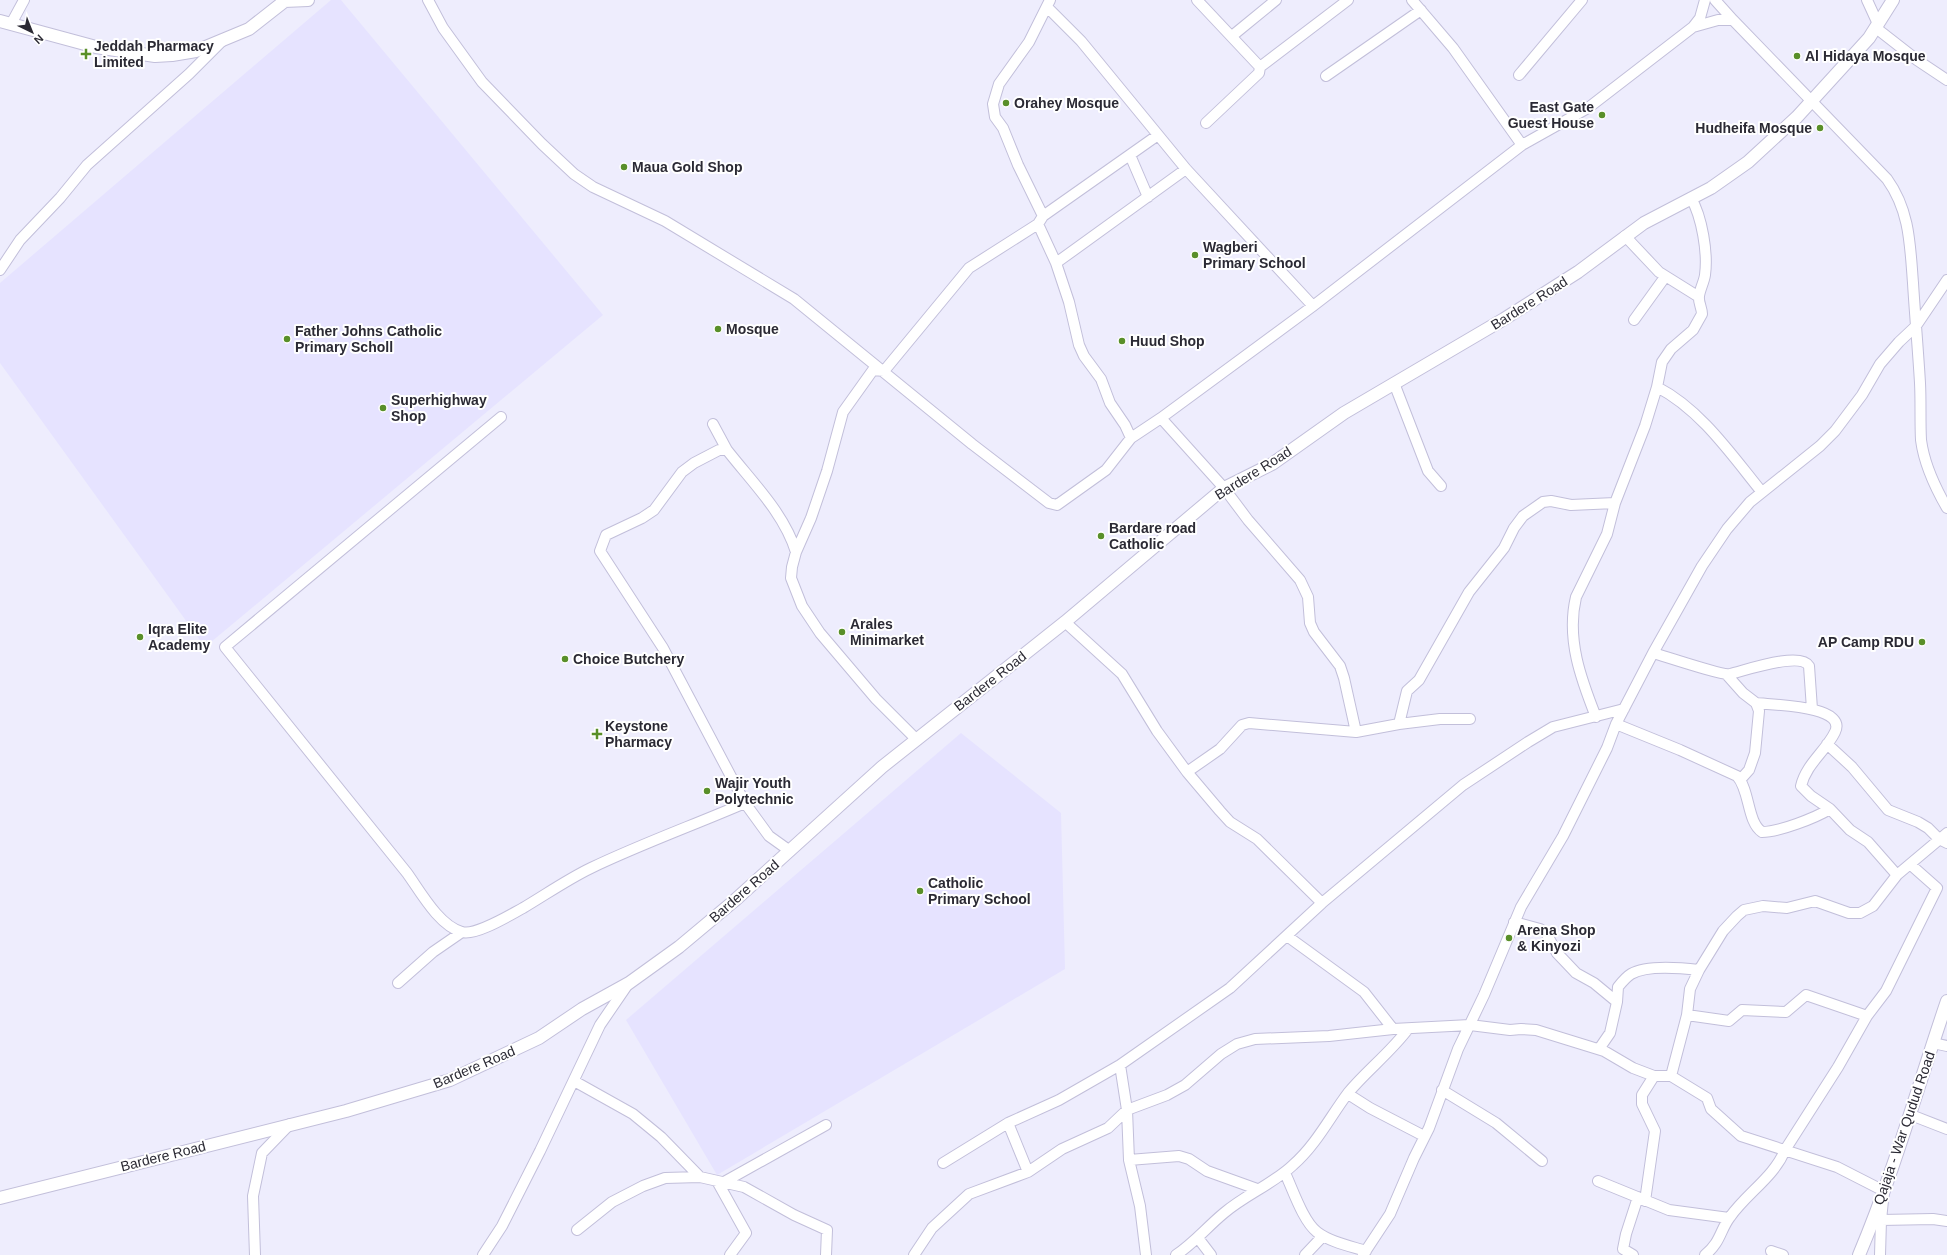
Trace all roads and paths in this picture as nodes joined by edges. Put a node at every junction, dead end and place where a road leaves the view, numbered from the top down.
1 (24, 0) edge
2 (308, 0) edge
3 (428, 0) edge
4 (1197, 0) edge
5 (1276, 0) edge
6 (1348, 0) edge
7 (1412, 0) edge
8 (1582, 0) edge
9 (1705, 0) edge
10 (1715, 0) edge
11 (1867, 0) edge
12 (1893, 0) edge
13 (285, 1) edge
14 (1049, 4) edge
15 (1421, 10) junction
16 (1732, 20) junction
17 (6, 23) edge
18 (1877, 26) junction
19 (1693, 27) junction
20 (1232, 36) junction
21 (222, 41) junction
22 (1260, 67) junction
23 (1519, 75) dead end
24 (1326, 76) dead end
25 (1947, 80) edge
26 (1811, 102) junction
27 (1206, 123) dead end
28 (1158, 135) junction
29 (1522, 146) junction
30 (1130, 155) junction
31 (1186, 169) junction
32 (1148, 197) junction
33 (1691, 198) junction
34 (1041, 220) junction
35 (1625, 236) junction
36 (1056, 263) junction
37 (0, 270) edge
38 (1665, 277) junction
39 (1947, 280) edge
40 (1699, 297) junction
41 (1313, 306) junction
42 (1634, 320) dead end
43 (1916, 326) junction
44 (884, 371) junction
45 (1394, 383) junction
46 (1657, 387) junction
47 (501, 417) dead end
48 (1162, 418) junction
49 (712, 424) dead end
50 (1131, 438) junction
51 (727, 450) junction
52 (1441, 486) dead end
53 (1224, 488) junction
54 (1761, 491) junction
55 (1615, 503) junction
56 (1947, 508) edge
57 (796, 552) junction
58 (1066, 622) junction
59 (1653, 653) junction
60 (1727, 675) junction
61 (1756, 703) junction
62 (1624, 709) junction
63 (1812, 709) junction
64 (1596, 717) junction
65 (1470, 719) dead end
66 (1399, 724) junction
67 (1616, 724) junction
68 (1356, 732) junction
69 (917, 740) junction
70 (1827, 744) junction
71 (1187, 772) junction
72 (1740, 780) junction
73 (745, 803) junction
74 (1830, 809) junction
75 (1944, 839) edge
76 (790, 851) junction
77 (1911, 865) junction
78 (1897, 875) junction
79 (1322, 903) junction
80 (1514, 922) junction
81 (462, 932) junction
82 (1287, 936) junction
83 (1699, 970) junction
84 (398, 983) dead end
85 (629, 983) junction
86 (1947, 1001) edge
87 (1617, 1002) junction
88 (1687, 1015) junction
89 (1867, 1016) junction
90 (1470, 1025) junction
91 (1393, 1029) junction
92 (1408, 1029) junction
93 (1933, 1043) junction
94 (1947, 1046) edge
95 (1599, 1050) junction
96 (1120, 1064) junction
97 (1654, 1076) junction
98 (1671, 1076) junction
99 (574, 1082) junction
100 (1442, 1090) junction
101 (1348, 1094) junction
102 (1127, 1110) junction
103 (1910, 1115) junction
104 (1008, 1123) junction
105 (290, 1124) junction
106 (826, 1125) dead end
107 (1947, 1128) edge
108 (1424, 1136) junction
109 (1785, 1150) junction
110 (1129, 1160) junction
111 (1542, 1161) dead end
112 (943, 1163) dead end
113 (1028, 1172) junction
114 (1285, 1173) junction
115 (700, 1177) junction
116 (1598, 1181) dead end
117 (720, 1182) junction
118 (1256, 1189) junction
119 (1884, 1191) junction
120 (0, 1198) edge
121 (1641, 1199) junction
122 (1729, 1218) junction
123 (1881, 1220) junction
124 (1947, 1221) edge
125 (577, 1230) dead end
126 (1323, 1236) junction
127 (1198, 1238) junction
128 (1771, 1251) dead end
129 (1364, 1253) edge
130 (255, 1255) edge
131 (484, 1255) edge
132 (730, 1255) edge
133 (826, 1255) edge
134 (914, 1255) edge
135 (1146, 1255) edge
136 (1176, 1255) edge
137 (1211, 1255) edge
138 (1305, 1255) edge
139 (1633, 1255) edge
140 (1705, 1255) edge
141 (1783, 1255) edge
142 (1859, 1255) edge
143 (1880, 1255) edge

1 - 17 street
2 - 13 street
3 - 44 street
4 - 20 street
5 - 20 street
6 - 22 street
7 - 15 street
8 - 23 street
9 - 19 street
10 - 16 street
11 - 18 street
12 - 18 street, Bardere Road
13 - 21 street
14 - 28 street
14 - 34 street
15 - 24 street
15 - 29 street
16 - 19 street
16 - 26 street
17 - 21 street
18 - 25 street
18 - 26 street, Bardere Road
19 - 29 street
20 - 22 street
21 - 37 street
22 - 27 street
26 - 33 street, Bardere Road
26 - 43 street
28 - 30 street
28 - 31 street
29 - 41 street
30 - 32 street
30 - 34 street
31 - 32 street
31 - 41 street
32 - 36 street
33 - 35 street, Bardere Road
33 - 40 street
34 - 36 street
34 - 44 street
35 - 38 street
35 - 45 street, Bardere Road
36 - 50 street
38 - 40 street
38 - 42 street
39 - 43 street
40 - 46 street
41 - 48 street
43 - 54 street
43 - 56 street
44 - 50 street
44 - 57 street
45 - 52 street
45 - 53 street, Bardere Road
46 - 54 street
46 - 55 street
47 - 81 street
48 - 50 street
48 - 53 street
49 - 51 street
51 - 57 street
51 - 73 street
53 - 58 street, Bardere Road
53 - 68 street
54 - 59 street
55 - 64 street
55 - 66 street
57 - 69 street
58 - 69 street, Bardere Road
58 - 71 street
59 - 60 street
59 - 62 street
60 - 61 street
60 - 63 street
61 - 63 street
61 - 72 street
62 - 64 street
62 - 67 street
63 - 70 street
64 - 79 street
65 - 66 street
66 - 68 street
67 - 72 street
67 - 80 street
68 - 71 street
69 - 76 street, Bardere Road
70 - 74 street
70 - 75 street
71 - 79 street
72 - 74 street
73 - 76 street
73 - 81 street
74 - 78 street
75 - 77 street
76 - 85 street, Bardere Road
77 - 78 street
77 - 89 street
78 - 83 street
79 - 82 street
80 - 87 street
80 - 90 street
81 - 84 street
82 - 91 street
82 - 96 street
83 - 87 street
83 - 88 street
85 - 99 street
85 - 105 street, Bardere Road
86 - 93 street, Qajaja - War Qudud Road
87 - 95 street
88 - 89 street
88 - 98 street
89 - 109 street
90 - 92 street
90 - 95 street
90 - 100 street
91 - 92 street
91 - 102 street
92 - 101 street
93 - 94 street
93 - 103 street, Qajaja - War Qudud Road
95 - 97 street
96 - 102 street
96 - 104 street
97 - 98 street
97 - 121 street
98 - 109 street
99 - 115 street
99 - 131 street
100 - 108 street
100 - 111 street
101 - 108 street
101 - 114 street
102 - 110 street
102 - 113 street
103 - 107 street
103 - 119 street, Qajaja - War Qudud Road
104 - 112 street
104 - 113 street
105 - 120 street, Bardere Road
105 - 130 street
106 - 117 street
108 - 129 street
109 - 119 street
109 - 122 street
110 - 118 street
110 - 135 street
113 - 134 street
114 - 118 street
114 - 126 street
115 - 117 street
115 - 125 street
116 - 121 street
117 - 132 street
117 - 133 street
118 - 127 street
119 - 123 street
119 - 142 street, Qajaja - War Qudud Road
121 - 122 street
121 - 139 street
122 - 140 street
123 - 124 street
123 - 143 street
126 - 129 street
126 - 138 street
127 - 136 street
127 - 137 street
128 - 141 street

